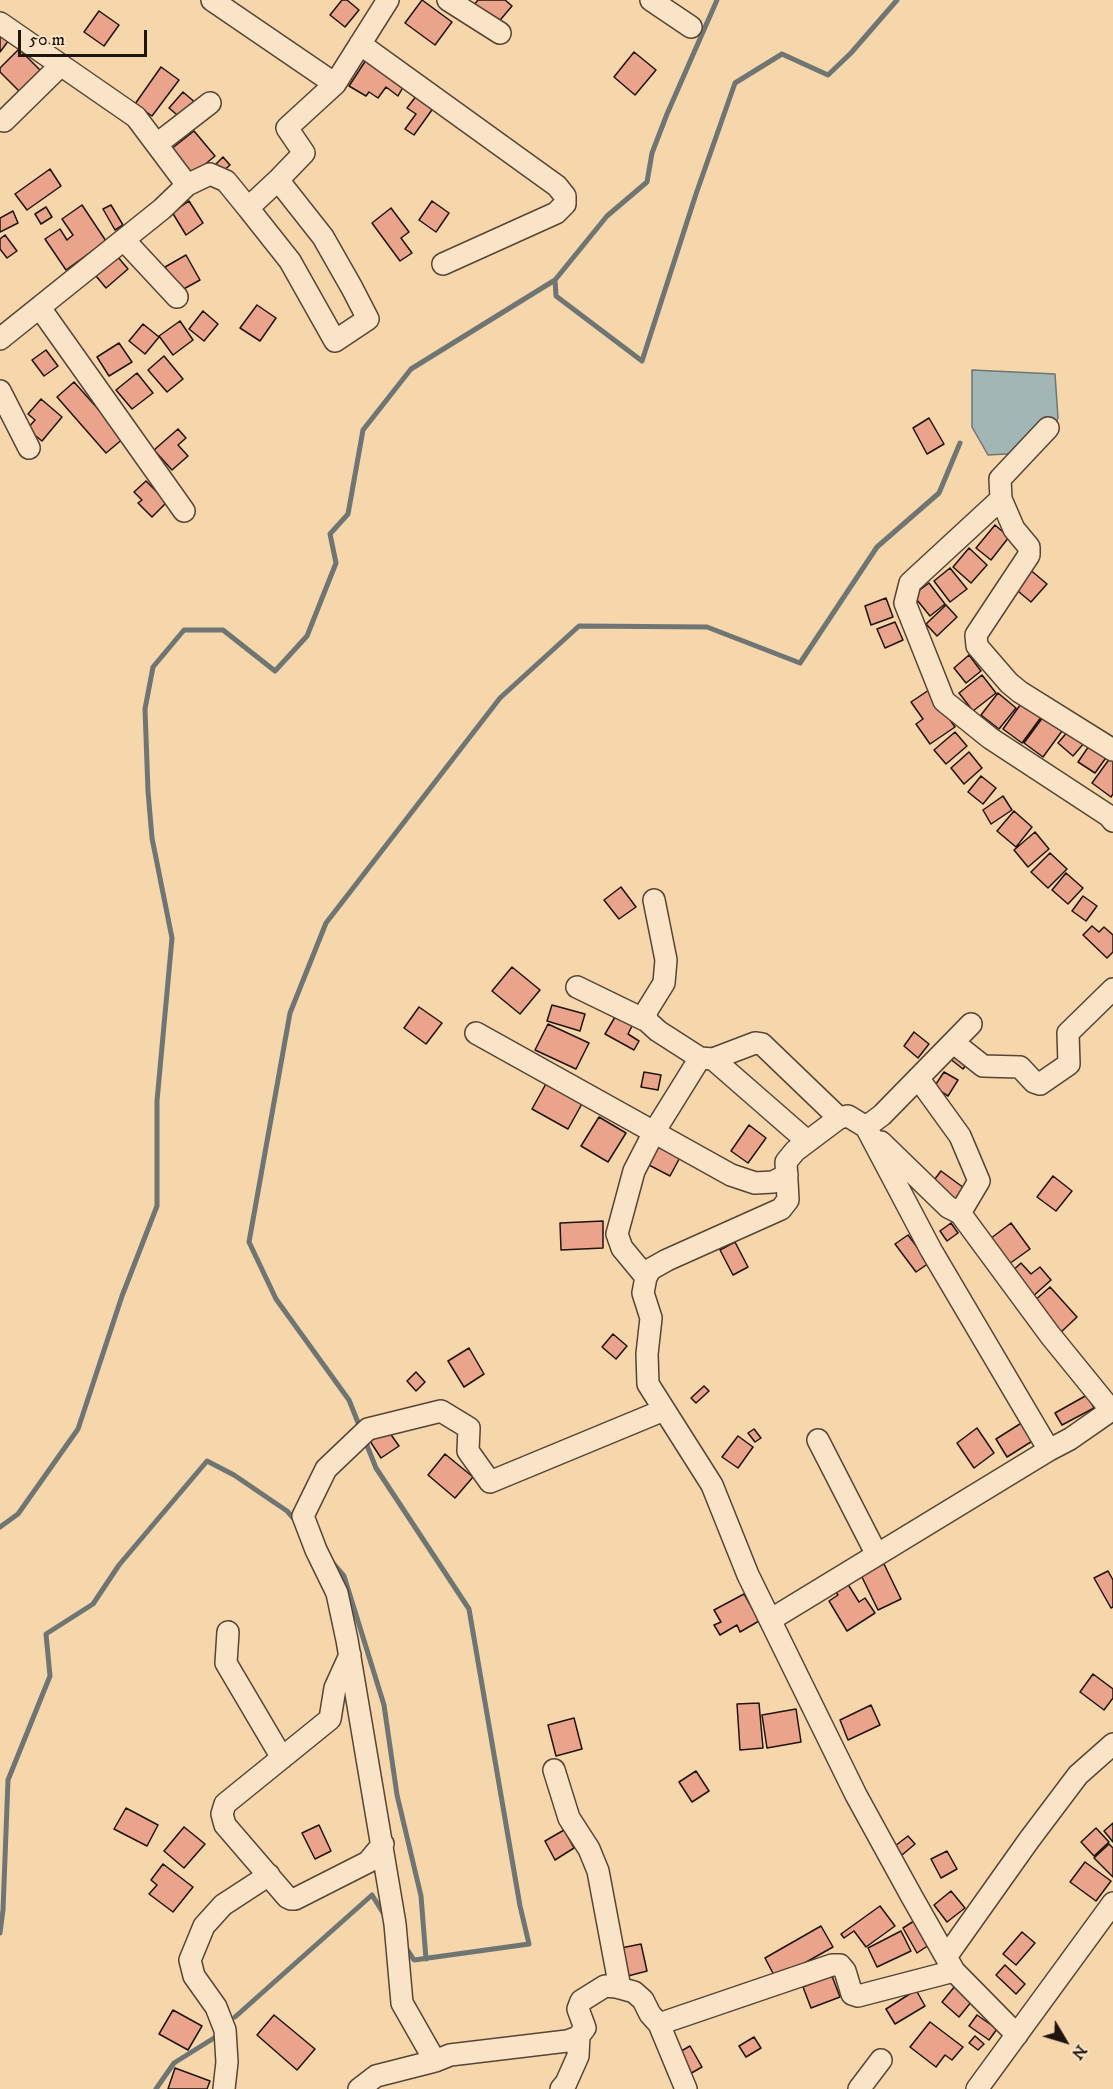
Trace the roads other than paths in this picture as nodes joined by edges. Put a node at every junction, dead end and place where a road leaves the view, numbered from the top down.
1 (212, 0) edge
2 (388, 0) edge
3 (448, 0) edge
4 (651, 0) edge
5 (0, 23) edge
6 (691, 27) dead end
7 (500, 33) dead end
8 (360, 44) junction
9 (61, 65) junction
10 (335, 84) junction
11 (210, 103) dead end
12 (4, 121) dead end
13 (157, 144) junction
14 (278, 180) junction
15 (187, 185) junction
16 (248, 208) junction
17 (124, 240) junction
18 (443, 264) dead end
19 (177, 297) dead end
20 (40, 308) junction
21 (0, 339) edge
22 (0, 391) edge
23 (1048, 428) dead end
24 (29, 448) dead end
25 (1001, 499) junction
26 (184, 511) dead end
27 (1113, 750) edge
28 (1113, 821) edge
29 (654, 900) dead end
30 (577, 987) dead end
31 (1113, 989) edge
32 (647, 1022) junction
33 (971, 1024) dead end
34 (476, 1033) dead end
35 (954, 1043) junction
36 (707, 1058) junction
37 (918, 1078) junction
38 (838, 1118) junction
39 (866, 1126) junction
40 (654, 1132) junction
41 (807, 1141) junction
42 (787, 1174) junction
43 (960, 1213) junction
44 (646, 1278) junction
45 (1112, 1409) edge
46 (664, 1410) junction
47 (818, 1440) dead end
48 (1049, 1450) junction
49 (877, 1555) junction
50 (770, 1620) junction
51 (228, 1632) dead end
52 (350, 1655) junction
53 (1113, 1744) edge
54 (282, 1758) junction
55 (554, 1770) dead end
56 (383, 1844) junction
57 (269, 1875) junction
58 (1113, 1903) edge
59 (950, 1964) junction
60 (620, 1988) junction
61 (659, 2024) junction
62 (1017, 2035) junction
63 (579, 2036) junction
64 (881, 2060) dead end
65 (435, 2061) junction
66 (224, 2089) edge
67 (359, 2089) edge
68 (561, 2089) edge
69 (687, 2089) edge
70 (859, 2089) edge
71 (977, 2089) edge

1 - 10 street
2 - 8 street
3 - 7 street
4 - 6 street
5 - 9 street
8 - 10 street
8 - 18 street
9 - 12 street
9 - 13 street
10 - 14 street
11 - 13 street
13 - 15 street
14 - 16 street
14 - 16 street
15 - 16 street
15 - 17 street
17 - 19 street
17 - 20 street
20 - 21 street
20 - 26 street
22 - 24 street
23 - 25 street
25 - 27 street
25 - 28 street
29 - 32 street
30 - 32 street
31 - 35 street
32 - 36 street
33 - 35 street
34 - 40 street
35 - 37 street
36 - 38 street
36 - 40 street
36 - 41 street
37 - 39 street
37 - 43 street
38 - 39 street
38 - 41 street
39 - 43 street
39 - 48 street
40 - 42 street
40 - 44 street
41 - 42 street
42 - 44 street
43 - 45 street
44 - 46 street
45 - 48 street
46 - 50 street
46 - 52 street
47 - 49 street
48 - 49 street
49 - 50 street
50 - 59 street
51 - 54 street
52 - 54 street
52 - 56 street
53 - 59 street
54 - 57 street
55 - 60 street
56 - 57 street
56 - 65 street
57 - 66 street
58 - 62 street
59 - 61 street
59 - 62 street
60 - 61 street
60 - 63 street
61 - 69 street
62 - 71 street
63 - 65 street
63 - 68 street
64 - 70 street
65 - 67 street

